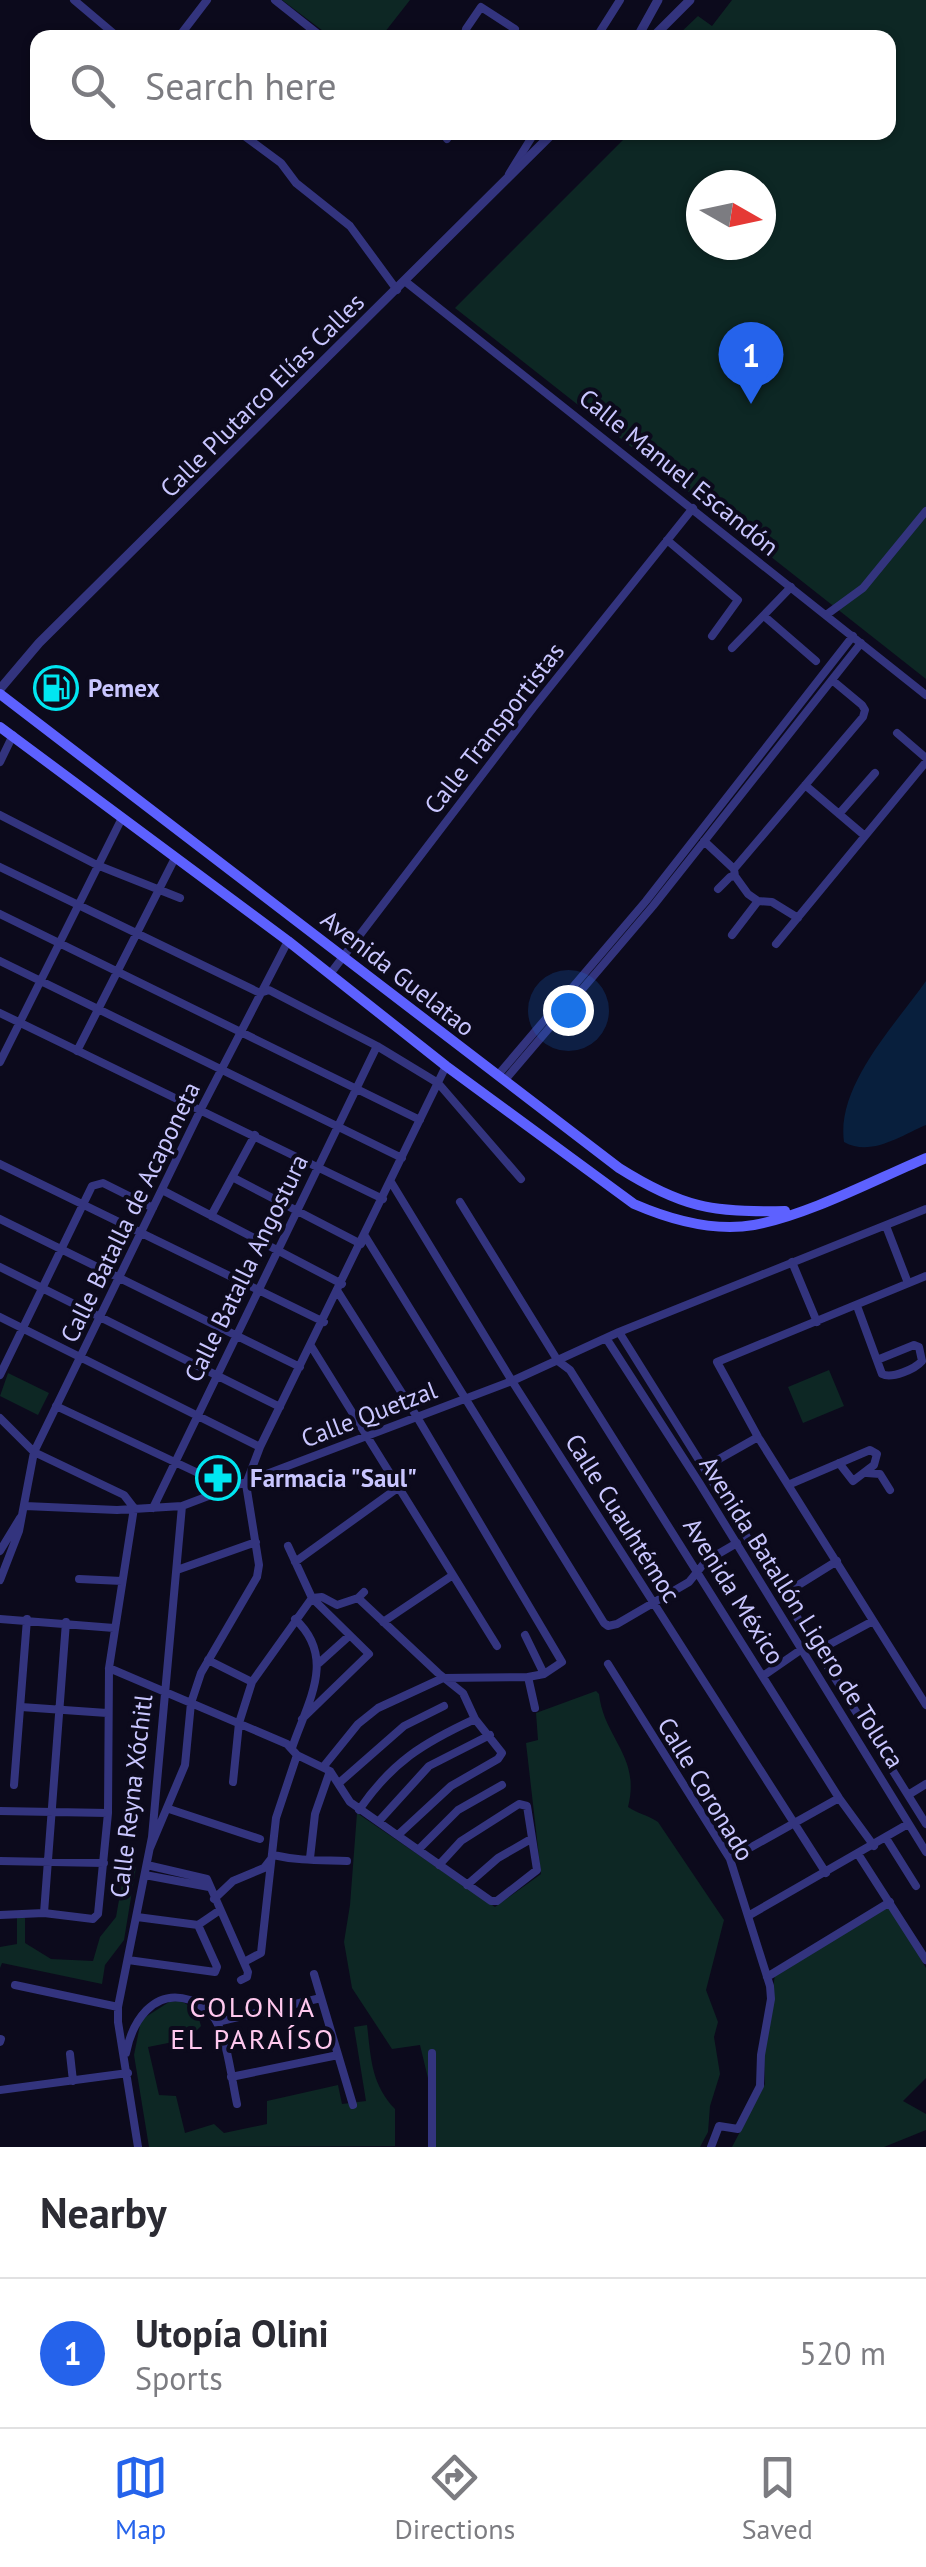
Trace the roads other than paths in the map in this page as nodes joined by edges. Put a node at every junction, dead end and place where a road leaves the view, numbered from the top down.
1 (74, 0) edge
2 (207, 0) edge
3 (275, 0) edge
4 (620, 0) edge
5 (658, 0) edge
6 (690, 0) edge
7 (110, 30) edge
8 (184, 30) edge
9 (313, 30) edge
10 (466, 30) edge
11 (515, 30) dead end
12 (601, 30) edge
13 (641, 30) edge
14 (660, 30) edge
15 (250, 140) edge
16 (530, 140) edge
17 (546, 140) edge
18 (504, 182) junction
19 (406, 282) junction
20 (396, 290) junction
21 (693, 508) junction
22 (926, 510) edge
23 (667, 540) junction
24 (791, 587) junction
25 (826, 614) junction
26 (764, 616) junction
27 (712, 636) dead end
28 (857, 639) junction
29 (732, 648) dead end
30 (816, 660) dead end
31 (832, 680) junction
32 (0, 692) edge
33 (926, 695) edge
34 (0, 727) edge
35 (897, 733) dead end
36 (13, 735) junction
37 (772, 746) junction
38 (926, 760) edge
39 (0, 762) edge
40 (875, 773) dead end
41 (805, 785) junction
42 (0, 814) edge
43 (839, 814) junction
44 (122, 818) junction
45 (865, 836) junction
46 (700, 838) junction
47 (176, 858) junction
48 (97, 865) junction
49 (0, 867) edge
50 (734, 873) junction
51 (718, 889) dead end
52 (158, 890) junction
53 (180, 898) dead end
54 (758, 901) junction
55 (78, 906) junction
56 (0, 914) edge
57 (798, 918) junction
58 (136, 934) junction
59 (732, 935) dead end
60 (288, 941) junction
61 (59, 942) junction
62 (776, 944) dead end
63 (344, 956) junction
64 (0, 961) edge
65 (117, 971) junction
66 (330, 974) junction
67 (40, 980) junction
68 (260, 992) junction
69 (98, 1008) junction
70 (0, 1013) edge
71 (20, 1022) junction
72 (241, 1031) junction
73 (377, 1046) junction
74 (77, 1051) junction
75 (0, 1062) edge
76 (446, 1066) junction
77 (221, 1070) junction
78 (501, 1077) junction
79 (438, 1083) junction
80 (356, 1086) junction
81 (201, 1109) junction
82 (420, 1120) junction
83 (337, 1125) junction
84 (255, 1134) junction
85 (402, 1158) junction
86 (926, 1158) edge
87 (0, 1164) edge
88 (318, 1166) junction
89 (232, 1177) junction
90 (521, 1179) dead end
91 (391, 1182) junction
92 (162, 1190) junction
93 (383, 1198) junction
94 (460, 1202) dead end
95 (84, 1204) junction
96 (152, 1208) junction
97 (926, 1209) edge
98 (801, 1210) junction
99 (296, 1211) junction
100 (211, 1216) junction
101 (0, 1219) edge
102 (886, 1226) junction
103 (140, 1232) junction
104 (363, 1240) junction
105 (61, 1248) junction
106 (276, 1250) junction
107 (792, 1262) junction
108 (0, 1267) edge
109 (926, 1276) edge
110 (119, 1277) junction
111 (908, 1283) junction
112 (42, 1288) junction
113 (340, 1288) junction
114 (256, 1290) junction
115 (856, 1306) junction
116 (99, 1316) junction
117 (0, 1317) edge
118 (324, 1322) junction
119 (816, 1322) junction
120 (24, 1328) junction
121 (619, 1332) junction
122 (236, 1336) junction
123 (606, 1338) junction
124 (312, 1346) junction
125 (81, 1357) junction
126 (877, 1360) junction
127 (558, 1361) junction
128 (300, 1367) junction
129 (1, 1368) edge
130 (216, 1375) junction
131 (512, 1381) junction
132 (655, 1388) junction
133 (643, 1394) junction
134 (464, 1399) junction
135 (56, 1406) junction
136 (280, 1407) junction
137 (196, 1416) junction
138 (417, 1417) junction
139 (0, 1418) edge
140 (368, 1436) junction
141 (758, 1437) junction
142 (260, 1447) junction
143 (34, 1452) junction
144 (174, 1462) junction
145 (839, 1464) junction
146 (706, 1467) junction
147 (867, 1473) junction
148 (246, 1484) junction
149 (788, 1485) junction
150 (400, 1487) junction
151 (232, 1488) junction
152 (890, 1490) dead end
153 (182, 1506) junction
154 (134, 1508) junction
155 (153, 1508) junction
156 (24, 1510) junction
157 (256, 1542) junction
158 (737, 1542) junction
159 (288, 1546) dead end
160 (0, 1552) edge
161 (837, 1561) junction
162 (295, 1562) junction
163 (698, 1569) junction
164 (177, 1570) junction
165 (453, 1575) junction
166 (79, 1578) dead end
167 (0, 1580) edge
168 (122, 1582) junction
169 (784, 1594) junction
170 (312, 1598) junction
171 (653, 1603) junction
172 (0, 1618) edge
173 (27, 1620) junction
174 (295, 1620) junction
175 (873, 1621) junction
176 (66, 1622) junction
177 (383, 1622) junction
178 (114, 1628) junction
179 (525, 1635) dead end
180 (349, 1636) junction
181 (496, 1646) dead end
182 (802, 1649) junction
183 (819, 1650) junction
184 (208, 1660) junction
185 (319, 1664) junction
186 (608, 1664) dead end
187 (110, 1668) junction
188 (544, 1674) junction
189 (528, 1676) junction
190 (763, 1676) junction
191 (442, 1678) junction
192 (252, 1682) junction
193 (164, 1694) junction
194 (191, 1703) junction
195 (926, 1703) edge
196 (444, 1706) dead end
197 (21, 1707) junction
198 (535, 1708) dead end
199 (60, 1710) junction
200 (106, 1713) junction
201 (302, 1719) junction
202 (475, 1719) junction
203 (239, 1723) junction
204 (490, 1735) junction
205 (292, 1749) junction
206 (327, 1769) junction
207 (233, 1782) dead end
208 (339, 1783) junction
209 (926, 1784) edge
210 (14, 1785) dead end
211 (502, 1786) dead end
212 (908, 1794) junction
213 (839, 1798) junction
214 (169, 1808) junction
215 (52, 1810) junction
216 (359, 1810) junction
217 (0, 1811) edge
218 (108, 1812) junction
219 (379, 1821) junction
220 (792, 1823) junction
221 (908, 1824) junction
222 (926, 1824) edge
223 (398, 1835) junction
224 (886, 1838) junction
225 (260, 1839) dead end
226 (531, 1839) junction
227 (874, 1846) junction
228 (150, 1848) junction
229 (419, 1849) junction
230 (926, 1852) edge
231 (858, 1854) junction
232 (273, 1855) junction
233 (310, 1858) junction
234 (730, 1859) junction
235 (0, 1861) edge
236 (49, 1861) junction
237 (348, 1861) dead end
238 (104, 1863) junction
239 (439, 1865) junction
240 (146, 1870) junction
241 (826, 1873) junction
242 (467, 1885) junction
243 (916, 1886) dead end
244 (214, 1899) junction
245 (890, 1902) junction
246 (220, 1910) junction
247 (44, 1913) junction
248 (0, 1914) edge
249 (748, 1916) junction
250 (136, 1917) junction
251 (198, 1925) junction
252 (128, 1960) junction
253 (926, 1960) edge
254 (244, 1962) junction
255 (314, 1974) dead end
256 (767, 1976) junction
257 (242, 1980) dead end
258 (15, 1984) dead end
259 (321, 1998) junction
260 (118, 2008) junction
261 (217, 2022) junction
262 (70, 2054) dead end
263 (338, 2054) junction
264 (432, 2054) dead end
265 (125, 2057) junction
266 (128, 2073) junction
267 (231, 2077) junction
268 (73, 2081) junction
269 (0, 2090) edge
270 (237, 2104) dead end
271 (353, 2105) dead end
272 (138, 2147) edge
273 (432, 2147) edge
274 (711, 2147) edge

1 - 7 street
2 - 8 street
3 - 9 street
4 - 12 street
5 - 13 street
6 - 14 street
10 - 11 street
15 - 20 street
16 - 18 street
17 - 18 street, Calle Plutarco Elías Calles
18 - 19 street, Calle Plutarco Elías Calles
19 - 20 street, Calle Plutarco Elías Calles
19 - 21 street, Calle Manuel Escandón
20 - 32 street, Calle Plutarco Elías Calles
21 - 23 street, Calle Transportistas
21 - 24 street, Calle Manuel Escandón
22 - 25 street
23 - 27 street
23 - 63 street, Calle Transportistas
24 - 25 street, Calle Manuel Escandón
24 - 26 street
25 - 28 street, Calle Manuel Escandón
26 - 29 street
26 - 30 street
28 - 31 street
28 - 33 street, Calle Manuel Escandón
28 - 37 street
31 - 37 street
31 - 41 street
32 - 63 main road, Avenida Guelatao
34 - 36 main road, Avenida Guelatao
35 - 38 street
36 - 39 street
36 - 44 main road, Avenida Guelatao
37 - 46 street
38 - 45 street
40 - 43 street
41 - 43 street
41 - 50 street
42 - 48 street
43 - 45 street
44 - 47 main road, Avenida Guelatao
44 - 48 street
45 - 57 street
46 - 50 street
46 - 78 street
47 - 52 street
47 - 60 main road, Avenida Guelatao
48 - 52 street
48 - 55 street
49 - 55 street
50 - 51 street
50 - 54 street
52 - 53 street
52 - 58 street
54 - 57 street
54 - 59 street
55 - 58 street
55 - 61 street
56 - 61 street
57 - 62 street
58 - 65 street
58 - 68 street
60 - 66 main road, Avenida Guelatao
60 - 68 street, Calle Batalla de Acaponeta
61 - 65 street
61 - 67 street
63 - 66 street, Calle Transportistas
63 - 78 main road, Avenida Guelatao
64 - 67 street
65 - 69 street
65 - 72 street
66 - 76 main road, Avenida Guelatao
67 - 69 street
67 - 71 street
68 - 72 street, Calle Batalla de Acaponeta
68 - 73 street
69 - 74 street
69 - 77 street
70 - 71 street
71 - 74 street
71 - 75 street
72 - 77 street, Calle Batalla de Acaponeta
72 - 80 street
73 - 79 street
73 - 80 street, Calle Batalla Angostura
74 - 81 street
76 - 79 street
76 - 98 main road, Avenida Guelatao
77 - 81 street, Calle Batalla de Acaponeta
77 - 83 street
78 - 98 main road, Avenida Guelatao
79 - 82 street
79 - 90 street
80 - 82 street
80 - 83 street, Calle Batalla Angostura
81 - 84 street
81 - 92 street, Calle Batalla de Acaponeta
82 - 85 street
83 - 85 street
83 - 88 street, Calle Batalla Angostura
84 - 88 street
84 - 89 street
85 - 91 street
86 - 98 main road, Avenida Guelatao
87 - 95 street
88 - 93 street
88 - 99 street, Calle Batalla Angostura
89 - 99 street
89 - 100 street
91 - 93 street
91 - 131 street, Calle Cuauhtémoc
92 - 96 street, Calle Batalla de Acaponeta
92 - 100 street
93 - 104 street
94 - 127 street, Avenida México
95 - 96 street
95 - 103 street
95 - 105 street
96 - 103 street, Calle Batalla de Acaponeta
97 - 102 street, Calle Quetzal
99 - 104 street
99 - 106 street, Calle Batalla Angostura
100 - 106 street
101 - 105 street
102 - 107 street, Calle Quetzal
102 - 111 street
103 - 110 street, Calle Batalla de Acaponeta
103 - 114 street
104 - 113 street
104 - 134 street
105 - 110 street
105 - 112 street
106 - 113 street
106 - 114 street, Calle Batalla Angostura
107 - 119 street
107 - 121 street, Calle Quetzal
108 - 112 street
109 - 111 street
110 - 116 street, Calle Batalla de Acaponeta
110 - 122 street
111 - 115 street
112 - 116 street
112 - 120 street
113 - 118 street
113 - 138 street
114 - 118 street
114 - 122 street, Calle Batalla Angostura
115 - 119 street
115 - 126 street
116 - 125 street, Calle Batalla de Acaponeta
116 - 130 street
117 - 120 street
118 - 124 street
119 - 141 street
120 - 125 street
120 - 129 street
121 - 123 street, Calle Quetzal
121 - 132 street, Avenida Batallón Ligero de Toluca
122 - 128 street
122 - 130 street, Calle Batalla Angostura
123 - 127 street, Calle Quetzal
123 - 133 street, Avenida Batallón Ligero de Toluca
124 - 128 street
124 - 140 street
125 - 135 street, Calle Batalla de Acaponeta
125 - 137 street
126 - 126 street
127 - 131 street, Calle Quetzal
127 - 163 street, Avenida México
128 - 136 street
130 - 136 street
130 - 137 street, Calle Batalla Angostura
131 - 134 street, Calle Quetzal
131 - 171 street, Calle Cuauhtémoc
132 - 133 street
132 - 146 street, Avenida Batallón Ligero de Toluca
133 - 158 street, Avenida Batallón Ligero de Toluca
134 - 138 street, Calle Quetzal
134 - 171 street
135 - 143 street, Calle Batalla de Acaponeta
135 - 144 street
136 - 142 street
137 - 142 street
137 - 144 street, Calle Batalla Angostura
138 - 140 street, Calle Quetzal
138 - 188 street
139 - 143 street
140 - 148 street, Calle Quetzal
140 - 150 street
141 - 146 street
141 - 149 street
142 - 148 street
143 - 154 street
143 - 156 street, Calle Batalla de Acaponeta
144 - 151 street
144 - 155 street, Calle Batalla Angostura
145 - 147 street
145 - 147 street
145 - 149 street
146 - 169 street, Avenida Batallón Ligero de Toluca
147 - 152 street
148 - 151 street, Calle Quetzal
148 - 157 street
149 - 161 street
150 - 162 street
150 - 165 street
151 - 153 street, Calle Quetzal
153 - 155 street, Calle Quetzal
153 - 164 street, Calle Reyna Xóchitl
154 - 155 street, Calle Quetzal
154 - 156 street, Calle Quetzal
154 - 168 street
156 - 160 street
156 - 167 street
157 - 164 street
157 - 184 street
158 - 163 street
158 - 182 street, Avenida Batallón Ligero de Toluca
159 - 162 street
161 - 169 street
161 - 175 street
162 - 170 street
163 - 171 street
163 - 190 street, Avenida México
164 - 193 street, Calle Reyna Xóchitl
165 - 177 street
165 - 181 street
166 - 168 street
168 - 178 street
169 - 183 street, Avenida Batallón Ligero de Toluca
170 - 174 street
170 - 177 street
170 - 180 street
171 - 220 street, Calle Cuauhtémoc
172 - 173 street
173 - 176 street
173 - 197 street
174 - 185 street
174 - 192 street
175 - 183 street
175 - 195 street
176 - 178 street
176 - 199 street
177 - 191 street
178 - 187 street
179 - 188 street
180 - 185 street
180 - 201 street
182 - 190 street
182 - 221 street, Avenida Batallón Ligero de Toluca
183 - 212 street, Avenida Batallón Ligero de Toluca
184 - 192 street
184 - 194 street
185 - 201 street
186 - 234 street, Calle Coronado
187 - 193 street
187 - 200 street
188 - 189 street
189 - 191 street
189 - 198 street
190 - 213 street, Avenida México
191 - 202 street
191 - 206 street
192 - 203 street
193 - 194 street
193 - 228 street, Calle Reyna Xóchitl
194 - 203 street
194 - 214 street
196 - 208 street
197 - 199 street
197 - 210 street
199 - 200 street
199 - 215 street
200 - 218 street
201 - 205 street
202 - 204 street
202 - 216 street
203 - 205 street
203 - 207 street
204 - 219 street
204 - 223 street
205 - 206 street
205 - 232 street
206 - 208 street
206 - 233 street
208 - 216 street
209 - 212 street
211 - 229 street
212 - 222 street, Avenida Batallón Ligero de Toluca
213 - 220 street
213 - 227 street, Avenida México
214 - 225 street
214 - 228 street
215 - 217 street
215 - 218 street
215 - 236 street
216 - 219 street
218 - 238 street
219 - 223 street
220 - 234 street
220 - 241 street, Calle Cuauhtémoc
221 - 224 street
221 - 230 street, Avenida Batallón Ligero de Toluca
223 - 229 street
224 - 227 street
224 - 243 street
226 - 239 street
226 - 242 street
226 - 242 street
227 - 231 street
228 - 240 street, Calle Reyna Xóchitl
229 - 239 street
231 - 241 street
231 - 245 street
232 - 233 street
232 - 244 street
232 - 254 street
233 - 237 street
234 - 249 street, Calle Coronado
235 - 236 street
236 - 238 street
236 - 247 street
238 - 247 street
239 - 242 street
240 - 244 street
240 - 250 street, Calle Reyna Xóchitl
241 - 249 street
244 - 246 street
245 - 253 street
245 - 256 street
246 - 251 street
246 - 254 street
247 - 248 street
249 - 256 street, Calle Coronado
250 - 251 street
250 - 252 street, Calle Reyna Xóchitl
251 - 252 street
252 - 260 street, Calle Reyna Xóchitl
254 - 257 street
255 - 259 street
256 - 274 street, Calle Coronado
258 - 260 street
259 - 261 street
259 - 263 street
260 - 265 street, Calle Reyna Xóchitl
261 - 265 street
261 - 267 street
262 - 268 street
263 - 267 street
263 - 271 street
264 - 273 street
265 - 266 street, Calle Reyna Xóchitl
266 - 268 street
266 - 272 street, Calle Reyna Xóchitl
267 - 270 street
268 - 269 street

